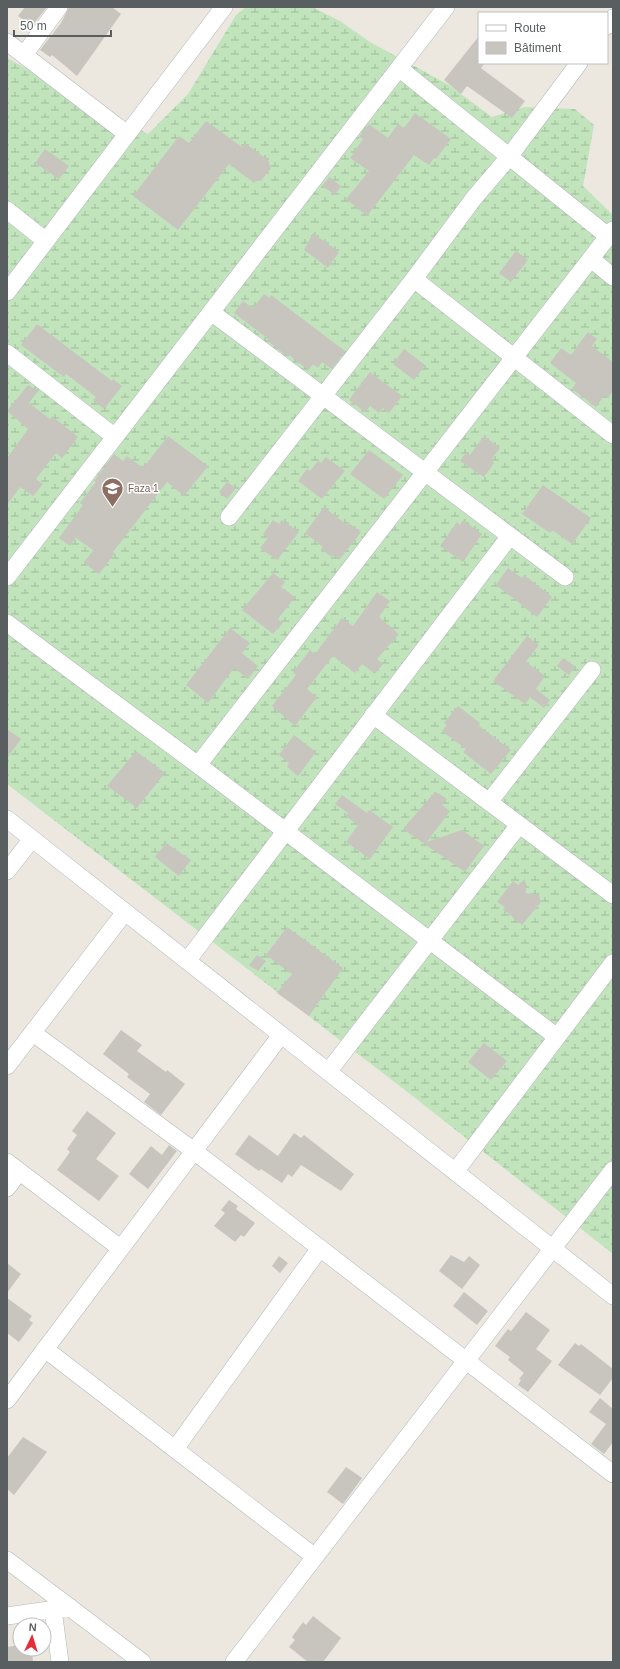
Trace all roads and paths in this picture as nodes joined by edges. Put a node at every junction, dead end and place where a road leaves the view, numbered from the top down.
1 (59, 7) edge
2 (224, 7) edge
3 (446, 7) edge
4 (7, 42) edge
5 (24, 55) junction
6 (579, 64) edge
7 (399, 68) junction
8 (127, 134) junction
9 (509, 157) junction
10 (7, 210) edge
11 (611, 233) edge
12 (46, 241) junction
13 (591, 259) junction
14 (613, 277) edge
15 (414, 279) junction
16 (7, 292) edge
17 (211, 312) junction
18 (7, 353) edge
19 (514, 358) junction
20 (323, 396) junction
21 (613, 436) edge
22 (115, 437) junction
23 (425, 472) junction
24 (229, 517) dead end
25 (510, 536) junction
26 (7, 577) edge
27 (565, 577) dead end
28 (7, 623) edge
29 (592, 670) dead end
30 (373, 715) junction
31 (198, 765) junction
32 (490, 802) junction
33 (7, 819) edge
34 (519, 825) junction
35 (285, 831) junction
36 (32, 838) junction
37 (7, 871) edge
38 (613, 895) edge
39 (125, 912) junction
40 (430, 940) junction
41 (187, 960) junction
42 (613, 962) edge
43 (33, 1033) junction
44 (281, 1035) junction
45 (557, 1037) junction
46 (7, 1066) edge
47 (328, 1072) junction
48 (194, 1151) junction
49 (13, 1167) edge
50 (613, 1170) edge
51 (455, 1172) junction
52 (7, 1188) edge
53 (120, 1248) junction
54 (320, 1248) junction
55 (552, 1248) junction
56 (613, 1296) edge
57 (45, 1349) junction
58 (465, 1361) junction
59 (7, 1400) edge
60 (175, 1450) junction
61 (613, 1474) edge
62 (315, 1557) junction
63 (7, 1560) edge
64 (70, 1607) junction
65 (53, 1609) junction
66 (7, 1616) edge
67 (60, 1662) edge
68 (142, 1662) edge
69 (234, 1662) edge

1 - 5 street
2 - 8 street
3 - 7 street
4 - 5 street
5 - 8 street
6 - 9 street
7 - 9 street
7 - 17 street
8 - 12 street
9 - 11 street
9 - 15 street
10 - 12 street
11 - 13 street
12 - 16 street
13 - 14 street
13 - 19 street
15 - 19 street
15 - 20 street
17 - 20 street
17 - 22 street
18 - 22 street
19 - 21 street
19 - 23 street
20 - 23 street
20 - 24 street
22 - 26 street
23 - 25 street
23 - 31 street
25 - 27 street
25 - 30 street
28 - 31 street
29 - 32 street
30 - 32 street
30 - 35 street
31 - 35 street
32 - 34 street
33 - 36 street
34 - 38 street
34 - 40 street
35 - 40 street
35 - 41 street
36 - 37 street
36 - 39 street
39 - 41 street
39 - 43 street
40 - 45 street
40 - 47 street
41 - 44 street
42 - 45 street
43 - 46 street
43 - 48 street
44 - 47 street
44 - 48 street
45 - 51 street
47 - 51 street
48 - 53 street
48 - 54 street
49 - 52 street
49 - 53 street
50 - 55 street
51 - 55 street
53 - 57 street
54 - 58 street
54 - 60 street
55 - 56 street
55 - 58 street
57 - 59 street
57 - 60 street
58 - 61 street
58 - 62 street
60 - 62 street
62 - 69 street
63 - 64 street
64 - 65 street
64 - 68 street
65 - 66 street
65 - 67 street

